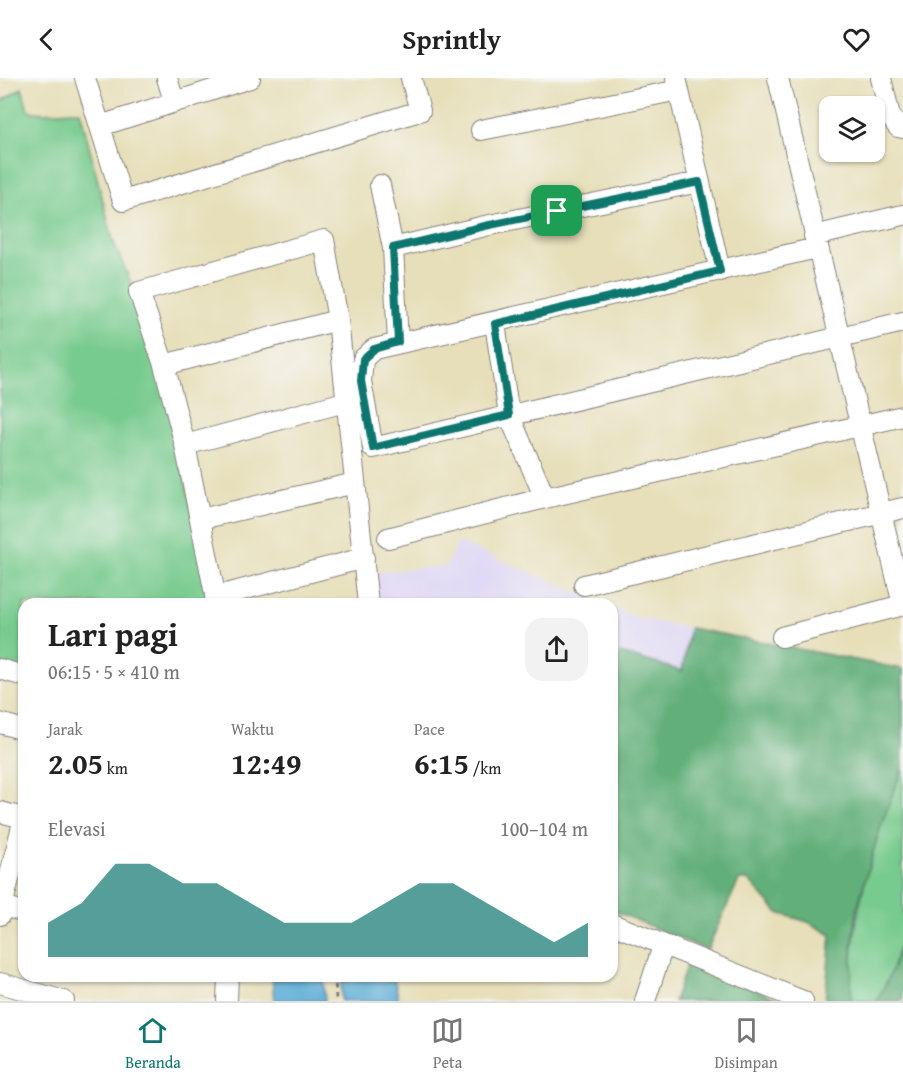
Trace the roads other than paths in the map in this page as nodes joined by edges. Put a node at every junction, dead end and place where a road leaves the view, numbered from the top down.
1 (85, 78) edge
2 (167, 78) edge
3 (248, 78) edge
4 (411, 78) edge
5 (778, 78) edge
6 (881, 78) edge
7 (677, 84) edge
8 (174, 101) junction
9 (100, 126) junction
10 (903, 128) edge
11 (481, 130) dead end
12 (699, 182) junction
13 (380, 185) dead end
14 (903, 215) edge
15 (816, 242) junction
16 (393, 248) junction
17 (720, 271) junction
18 (338, 320) junction
19 (903, 322) edge
20 (495, 324) junction
21 (839, 338) junction
22 (398, 342) junction
23 (164, 365) junction
24 (345, 402) junction
25 (509, 415) junction
26 (903, 416) edge
27 (862, 427) junction
28 (185, 444) junction
29 (355, 483) junction
30 (545, 498) junction
31 (903, 508) edge
32 (883, 513) junction
33 (201, 519) junction
34 (388, 538) dead end
35 (364, 558) junction
36 (584, 585) dead end
37 (215, 598) edge
38 (226, 598) edge
39 (367, 598) edge
40 (903, 605) edge
41 (782, 637) dead end
42 (0, 669) edge
43 (18, 674) edge
44 (0, 723) edge
45 (18, 728) edge
46 (0, 812) edge
47 (18, 816) edge
48 (18, 842) edge
49 (1, 909) edge
50 (18, 911) edge
51 (618, 927) edge
52 (663, 946) junction
53 (228, 982) edge
54 (0, 983) edge
55 (64, 1001) edge
56 (227, 1001) edge
57 (645, 1001) edge
58 (803, 1001) edge

1 - 9 street
2 - 8 street
3 - 8 street
4 - 9 street
5 - 15 street
6 - 10 street
7 - 11 street
7 - 12 street
8 - 9 street
12 - 16 street
12 - 17 street
13 - 16 street
14 - 15 street
15 - 17 street
15 - 21 street
16 - 22 street
17 - 20 street
18 - 23 street
18 - 23 street
18 - 24 street
19 - 21 street
20 - 22 street
20 - 25 street
21 - 25 street
21 - 27 street
22 - 25 street
23 - 28 street
24 - 28 street
24 - 29 street
25 - 30 street
26 - 27 street
27 - 30 street
27 - 32 street
28 - 33 street
29 - 33 street
29 - 35 street
30 - 34 street
31 - 32 street
32 - 36 street
32 - 40 street
33 - 37 street
35 - 38 street
35 - 39 street
40 - 41 street
42 - 43 street
44 - 45 street
46 - 47 street
48 - 49 street
49 - 50 street
51 - 52 street
52 - 57 street
52 - 58 street
53 - 56 street
54 - 55 street

